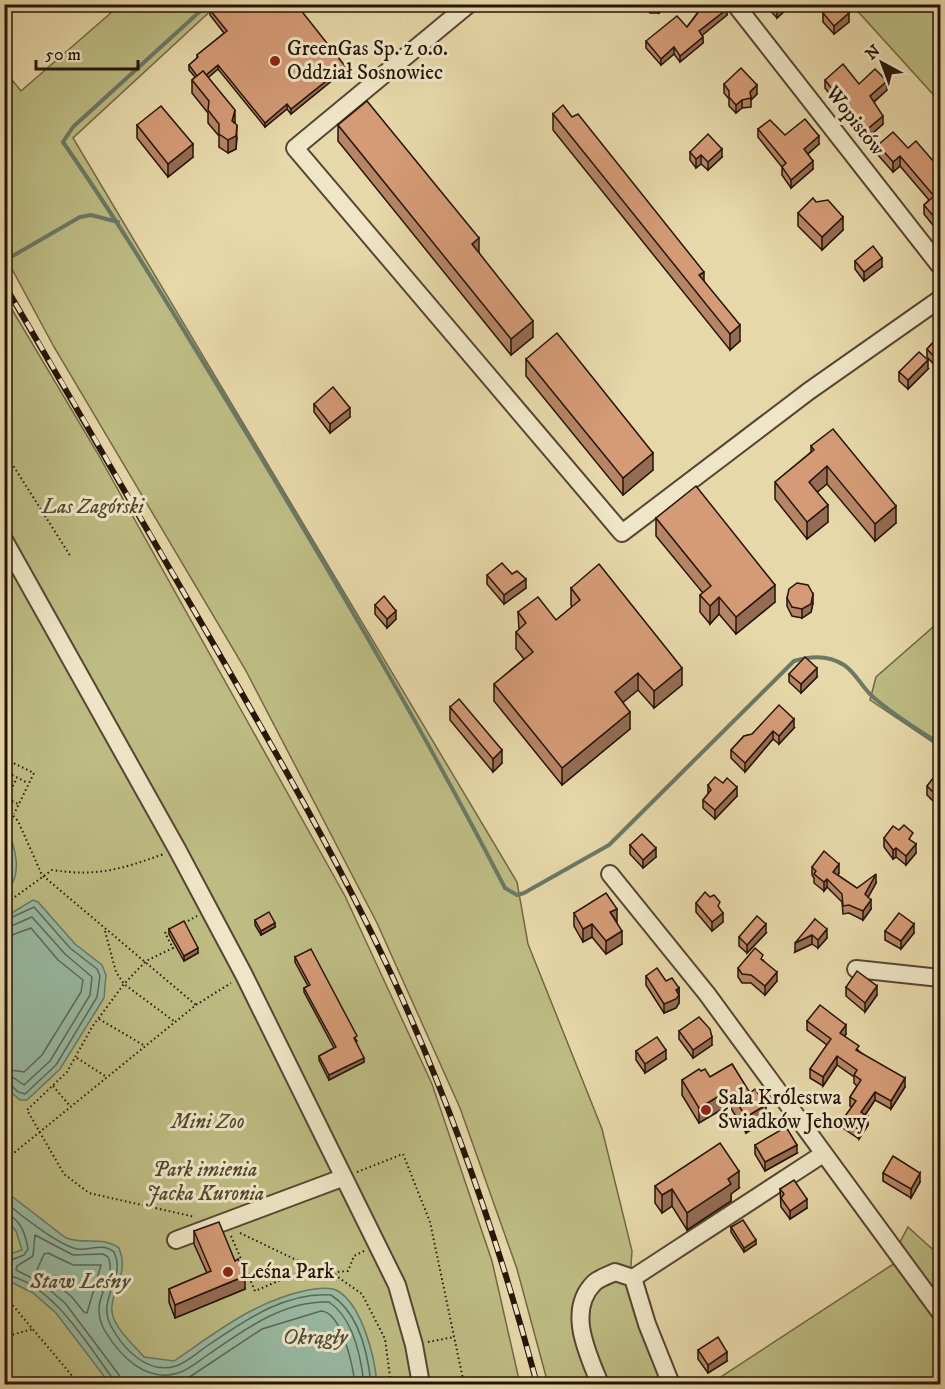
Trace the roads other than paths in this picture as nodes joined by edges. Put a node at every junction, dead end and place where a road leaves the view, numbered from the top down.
1 (469, 4) edge
2 (735, 4) edge
3 (940, 266) edge
4 (940, 299) edge
5 (4, 540) edge
6 (610, 874) dead end
7 (856, 969) edge
8 (940, 978) edge
9 (823, 1154) junction
10 (342, 1178) junction
11 (176, 1240) dead end
12 (633, 1278) junction
13 (940, 1312) edge
14 (421, 1384) edge
15 (600, 1384) edge
16 (671, 1384) edge

1 - 4 street
2 - 3 street, Wopistów
5 - 10 street
6 - 9 street
7 - 8 street
9 - 12 street
9 - 13 street
10 - 11 street
10 - 14 street
12 - 15 street
12 - 16 street

